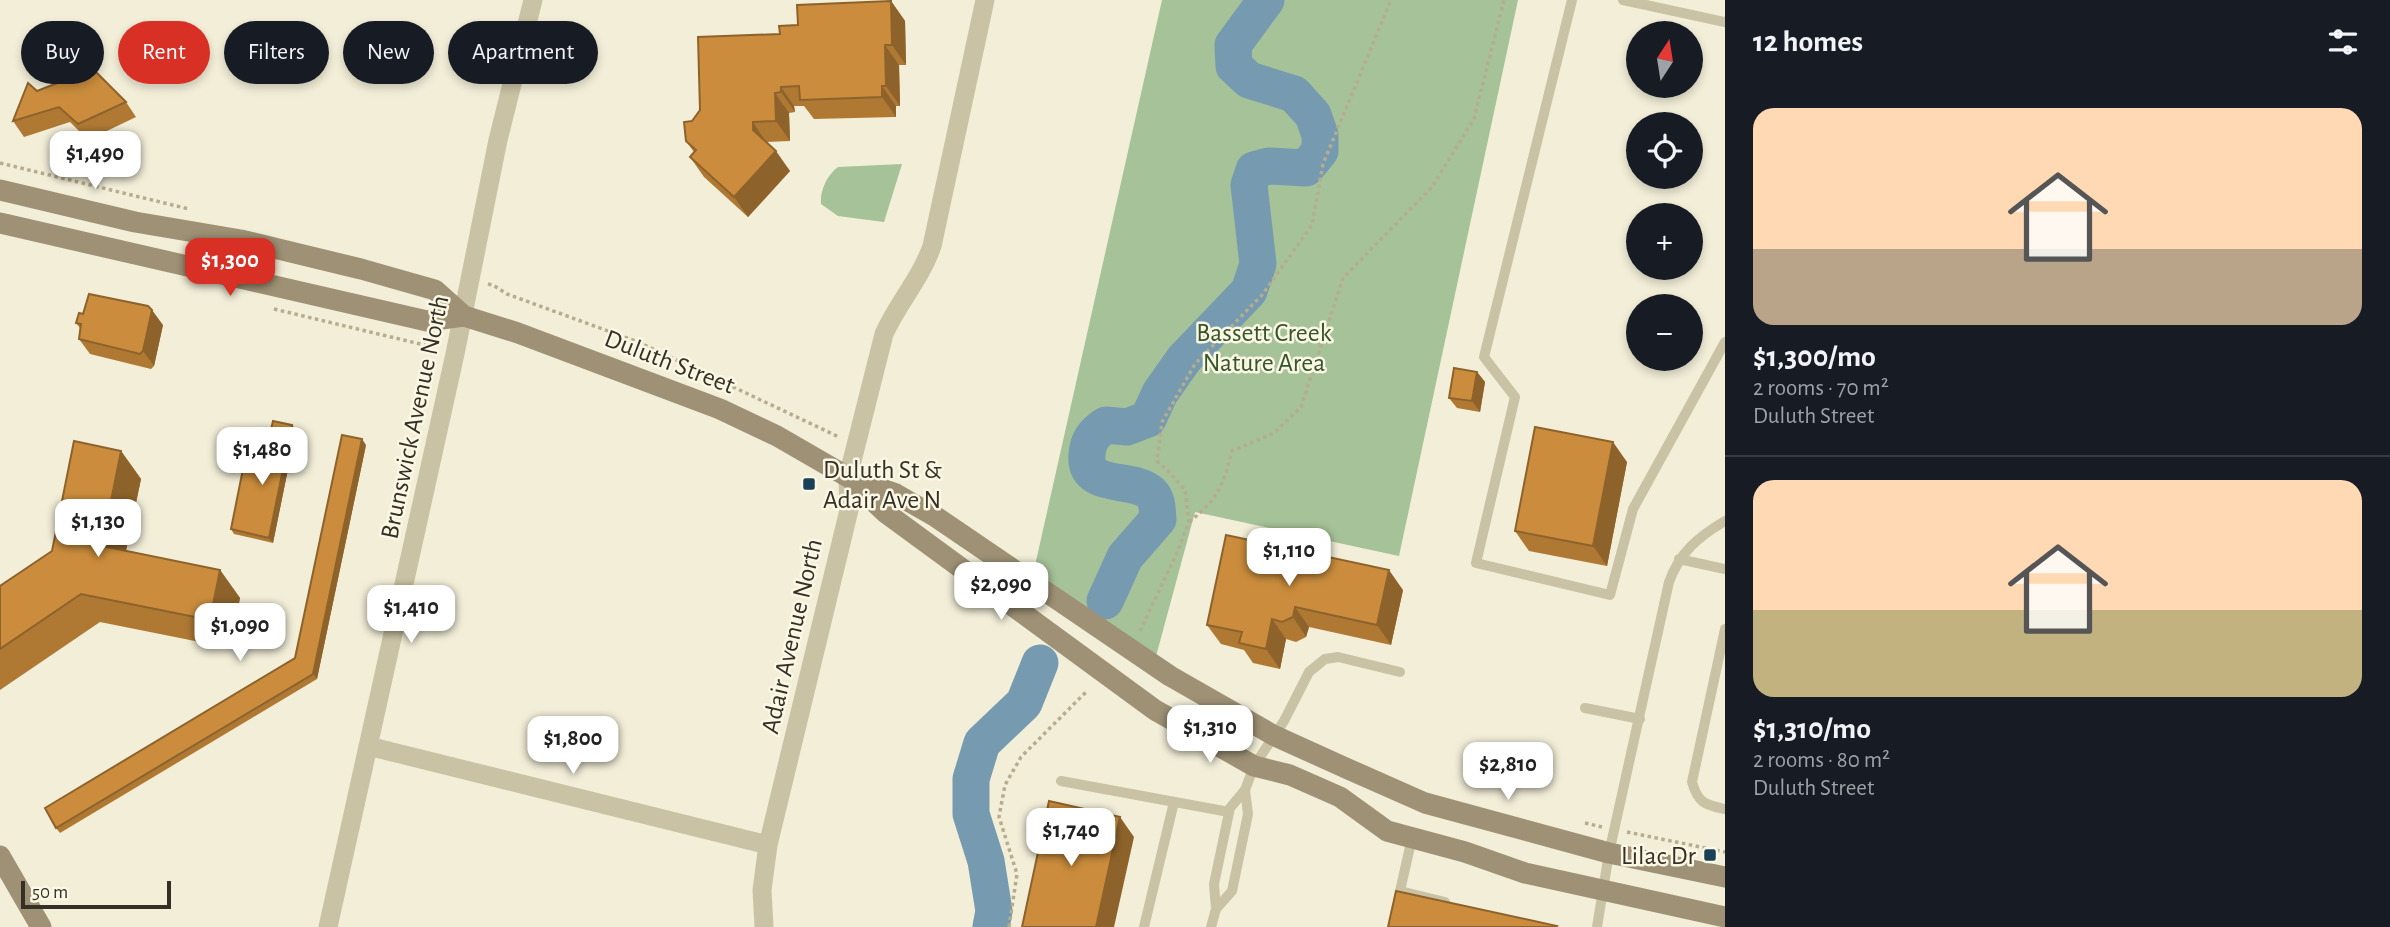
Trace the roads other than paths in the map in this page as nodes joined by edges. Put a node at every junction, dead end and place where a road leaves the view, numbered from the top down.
1 (533, 0) edge
2 (985, 0) edge
3 (1572, 0) edge
4 (1623, 0) edge
5 (1725, 22) edge
6 (0, 190) edge
7 (0, 223) edge
8 (464, 316) junction
9 (1724, 342) edge
10 (848, 477) junction
11 (1725, 521) edge
12 (1679, 559) junction
13 (1725, 569) edge
14 (1725, 629) edge
15 (1400, 672) dead end
16 (1586, 708) dead end
17 (1640, 719) junction
18 (1273, 735) junction
19 (368, 746) junction
20 (1254, 766) junction
21 (1061, 781) dead end
22 (1245, 790) junction
23 (1174, 802) junction
24 (1725, 809) edge
25 (1229, 813) junction
26 (1412, 838) junction
27 (768, 845) junction
28 (1609, 853) junction
29 (0, 856) edge
30 (1725, 877) edge
31 (1400, 891) junction
32 (1604, 891) junction
33 (1398, 903) edge
34 (1453, 904) edge
35 (1216, 909) junction
36 (1725, 916) edge
37 (41, 927) edge
38 (328, 927) edge
39 (764, 927) edge
40 (1144, 927) edge
41 (1211, 927) edge
42 (1597, 927) edge

1 - 8 street, Brunswick Avenue North
2 - 10 street, Adair Avenue North
3 - 9 lane
4 - 5 lane
6 - 8 street, Duluth Street
7 - 8 street, Duluth Street
8 - 10 street, Duluth Street
8 - 19 street, Brunswick Avenue North
10 - 18 street, Duluth Street
10 - 20 street, Duluth Street
10 - 27 street, Adair Avenue North
11 - 12 lane
12 - 13 lane
12 - 17 lane
14 - 24 lane
15 - 18 lane
16 - 17 lane
17 - 28 lane
18 - 20 lane
18 - 28 street, Duluth Street
19 - 27 street
19 - 38 street, Brunswick Avenue North
20 - 22 lane
20 - 26 street, Duluth Street
21 - 23 lane
22 - 25 lane
22 - 35 lane
23 - 25 lane
23 - 40 lane
25 - 35 lane
26 - 31 lane
26 - 32 street, Duluth Street
27 - 39 street, Adair Avenue North
28 - 30 street, Duluth Street
28 - 32 lane
29 - 37 street
31 - 33 lane
31 - 34 lane
32 - 36 street, Duluth Street
32 - 42 lane
35 - 41 lane

